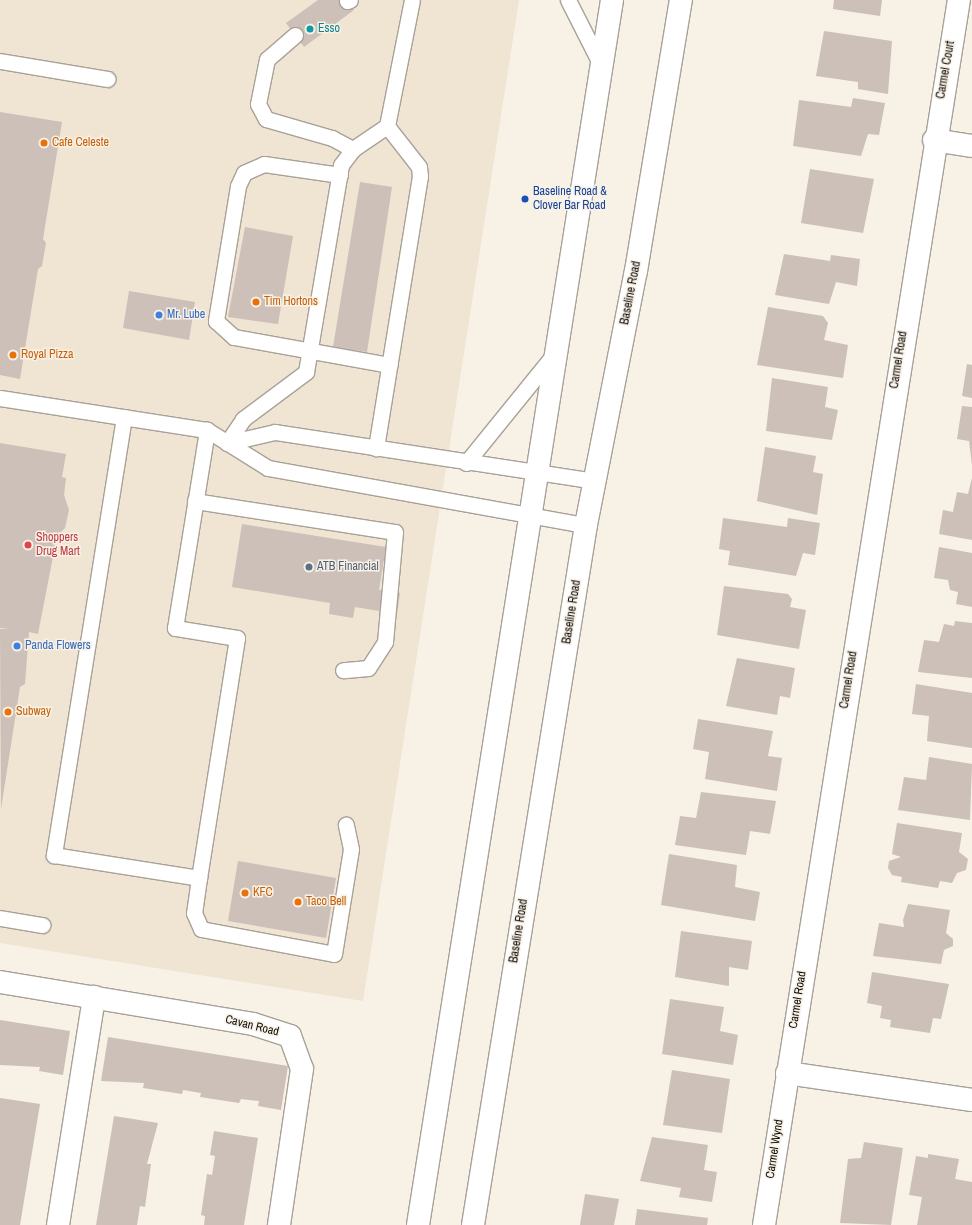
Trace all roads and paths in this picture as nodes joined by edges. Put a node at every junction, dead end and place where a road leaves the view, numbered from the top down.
1 (412, 0) edge
2 (568, 0) edge
3 (612, 0) edge
4 (681, 0) edge
5 (959, 0) edge
6 (295, 34) dead end
7 (0, 61) edge
8 (602, 67) junction
9 (107, 79) dead end
10 (387, 126) junction
11 (934, 140) junction
12 (972, 146) edge
13 (353, 149) junction
14 (340, 175) junction
15 (556, 352) junction
16 (309, 353) junction
17 (390, 365) junction
18 (0, 398) edge
19 (124, 417) junction
20 (207, 430) junction
21 (227, 443) junction
22 (376, 448) junction
23 (466, 463) junction
24 (538, 471) junction
25 (595, 481) junction
26 (196, 501) junction
27 (530, 514) junction
28 (586, 525) junction
29 (343, 670) dead end
30 (346, 825) dead end
31 (199, 878) junction
32 (0, 918) edge
33 (42, 925) dead end
34 (0, 982) edge
35 (94, 997) junction
36 (787, 1073) junction
37 (972, 1100) edge
38 (58, 1225) edge
39 (279, 1225) edge
40 (418, 1225) edge
41 (473, 1225) edge
42 (764, 1225) edge

1 - 10 lane
2 - 8 lane
3 - 8 main road
4 - 25 main road, Baseline Road
5 - 11 main road, Carmel Court
6 - 13 lane
7 - 9 lane
8 - 15 main road
10 - 13 lane
10 - 17 lane
11 - 12 main road
11 - 36 main road, Carmel Road
13 - 14 lane
14 - 16 lane
14 - 16 lane
15 - 23 lane
15 - 24 main road
16 - 17 lane
16 - 21 lane
17 - 22 lane
18 - 19 lane
19 - 20 lane
19 - 31 lane
20 - 21 lane
20 - 26 lane
21 - 22 lane
21 - 27 lane
22 - 23 lane
23 - 24 lane
24 - 25 lane
24 - 27 main road
25 - 28 main road, Baseline Road
26 - 29 lane
26 - 31 lane
27 - 28 lane
27 - 40 main road
28 - 41 main road, Baseline Road
30 - 31 lane
32 - 33 lane
34 - 35 main road, Cavan Road
35 - 38 main road
35 - 39 main road, Cavan Road
36 - 37 main road
36 - 42 main road, Carmel Wynd

